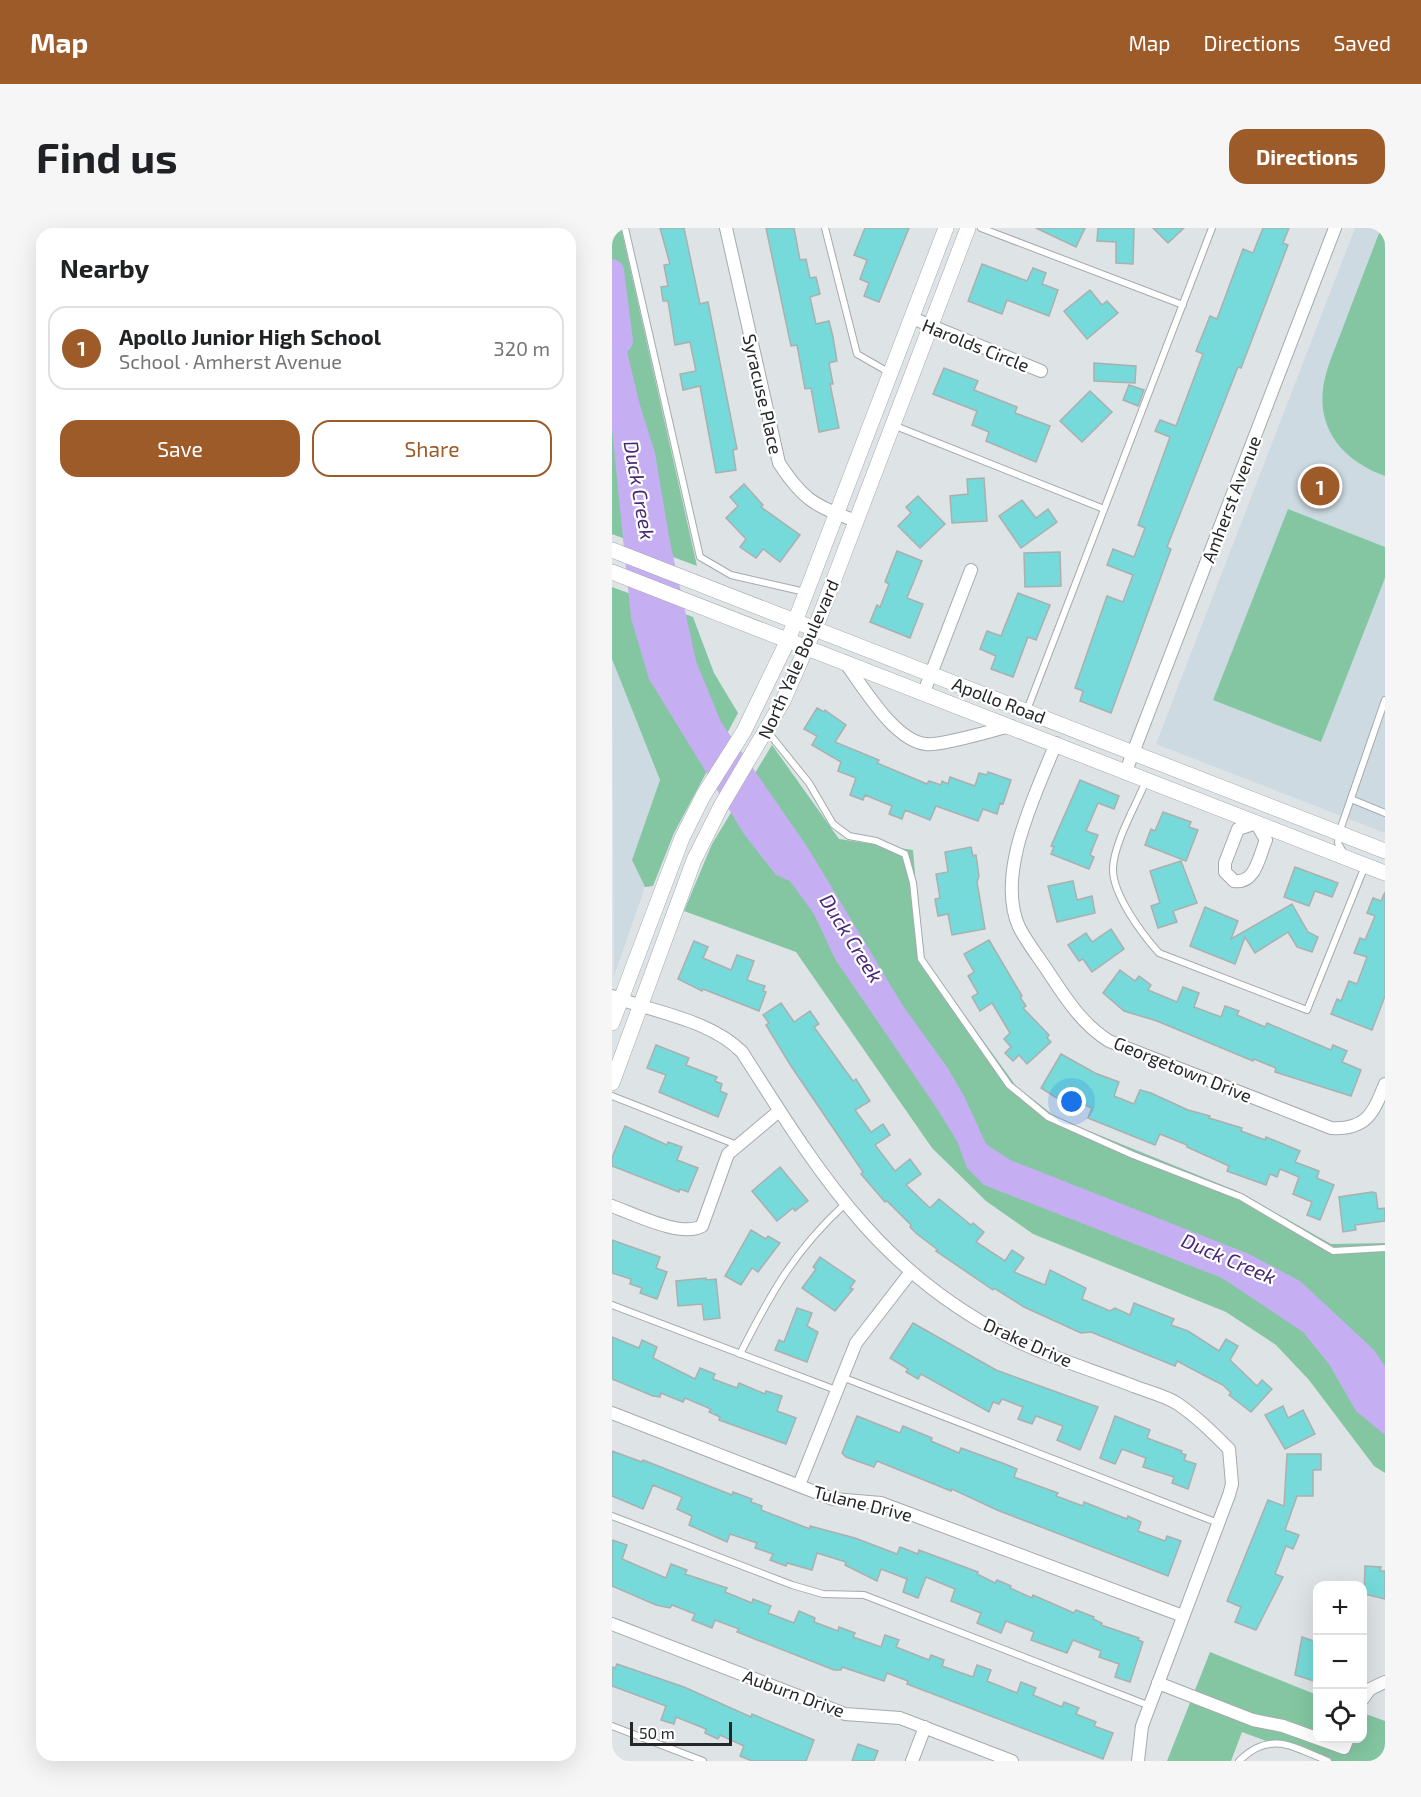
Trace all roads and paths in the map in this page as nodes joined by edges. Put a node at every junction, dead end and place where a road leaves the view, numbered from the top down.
1 (625, 228) edge
2 (726, 228) edge
3 (825, 228) edge
4 (946, 228) edge
5 (968, 228) edge
6 (981, 228) edge
7 (1212, 228) edge
8 (1335, 228) edge
9 (1183, 305) junction
10 (912, 318) junction
11 (931, 326) junction
12 (1041, 371) dead end
13 (891, 373) junction
14 (893, 425) junction
15 (1104, 509) junction
16 (836, 514) junction
17 (856, 521) junction
18 (614, 550) edge
19 (971, 570) dead end
20 (616, 574) edge
21 (807, 592) junction
22 (795, 622) junction
23 (814, 628) junction
24 (788, 640) junction
25 (807, 647) junction
26 (843, 660) junction
27 (931, 673) junction
28 (924, 692) junction
29 (1385, 700) edge
30 (1027, 711) junction
31 (1011, 726) junction
32 (765, 736) junction
33 (1056, 743) junction
34 (1133, 752) junction
35 (1126, 771) junction
36 (1147, 779) junction
37 (1351, 799) junction
38 (1263, 803) junction
39 (1385, 813) edge
40 (1256, 823) junction
41 (1339, 833) junction
42 (1385, 851) edge
43 (1347, 858) junction
44 (1365, 865) junction
45 (1385, 873) edge
46 (616, 998) edge
47 (640, 1007) junction
48 (612, 1023) edge
49 (612, 1083) edge
50 (1385, 1084) edge
51 (612, 1096) edge
52 (779, 1110) junction
53 (736, 1145) junction
54 (845, 1204) junction
55 (612, 1206) edge
56 (1385, 1248) edge
57 (910, 1273) junction
58 (612, 1305) edge
59 (740, 1354) junction
60 (842, 1377) junction
61 (836, 1390) junction
62 (612, 1413) edge
63 (799, 1485) junction
64 (612, 1516) edge
65 (1218, 1523) junction
66 (1183, 1616) junction
67 (612, 1624) edge
68 (1385, 1682) edge
69 (1158, 1683) junction
70 (1367, 1693) edge
71 (1150, 1706) junction
72 (612, 1726) edge
73 (925, 1727) junction
74 (1313, 1734) edge
75 (703, 1761) edge
76 (912, 1761) edge
77 (1012, 1761) edge
78 (1138, 1761) edge
79 (1239, 1761) edge
80 (1328, 1761) edge

1 - 21 lane
2 - 16 street, Syracuse Place
3 - 13 lane
4 - 10 street, North Yale Boulevard
5 - 11 street, North Yale Boulevard
6 - 9 lane
7 - 9 lane
8 - 34 street, Amherst Avenue
9 - 15 lane
10 - 11 street, Harolds Circle
10 - 13 street, North Yale Boulevard
11 - 12 street, Harolds Circle
11 - 14 street, North Yale Boulevard
13 - 16 street, North Yale Boulevard
14 - 15 lane
14 - 17 street, North Yale Boulevard
15 - 30 lane
16 - 17 street, Syracuse Place
16 - 21 street, North Yale Boulevard
17 - 23 street, North Yale Boulevard
18 - 22 street, Apollo Road
19 - 27 street
20 - 24 street, Apollo Road
21 - 22 street, North Yale Boulevard
22 - 23 street, Apollo Road
22 - 24 street, North Yale Boulevard
23 - 25 street, North Yale Boulevard
23 - 27 street, Apollo Road
24 - 25 street, Apollo Road
24 - 46 street, North Yale Boulevard
25 - 26 street, Apollo Road
25 - 32 street, North Yale Boulevard
26 - 28 street, Apollo Road
26 - 31 street, Apollo Road
27 - 28 street
27 - 30 street, Apollo Road
28 - 31 street, Apollo Road
29 - 37 lane
30 - 34 street, Apollo Road
31 - 33 street, Apollo Road
32 - 47 street, North Yale Boulevard
32 - 56 lane
33 - 35 street, Apollo Road
33 - 50 street, Georgetown Drive
34 - 35 street, Amherst Avenue
34 - 38 street, Apollo Road
35 - 36 street, Apollo Road
36 - 40 street, Apollo Road
36 - 44 lane
37 - 39 lane
37 - 41 lane
38 - 40 street
38 - 41 street, Apollo Road
40 - 40 street
40 - 43 street, Apollo Road
41 - 42 street, Apollo Road
41 - 43 lane
43 - 44 street, Apollo Road
44 - 45 street, Apollo Road
46 - 47 street, Drake Drive
46 - 48 street, North Yale Boulevard
47 - 49 street, North Yale Boulevard
47 - 52 street, Drake Drive
51 - 53 lane
52 - 53 street
52 - 54 street, Drake Drive
53 - 55 street
54 - 57 street, Drake Drive
54 - 59 lane
57 - 60 street
57 - 65 street, Drake Drive
58 - 59 lane
59 - 61 lane
60 - 61 street
60 - 65 lane
61 - 63 street
62 - 63 street, Tulane Drive
63 - 66 street, Tulane Drive
64 - 71 lane
65 - 66 street, Drake Drive
66 - 69 street, Drake Drive
67 - 73 street, Auburn Drive
68 - 70 street
69 - 71 street, Drake Drive
69 - 74 street
71 - 78 street, Drake Drive
72 - 75 lane
73 - 76 street
73 - 77 street, Auburn Drive
79 - 80 lane

